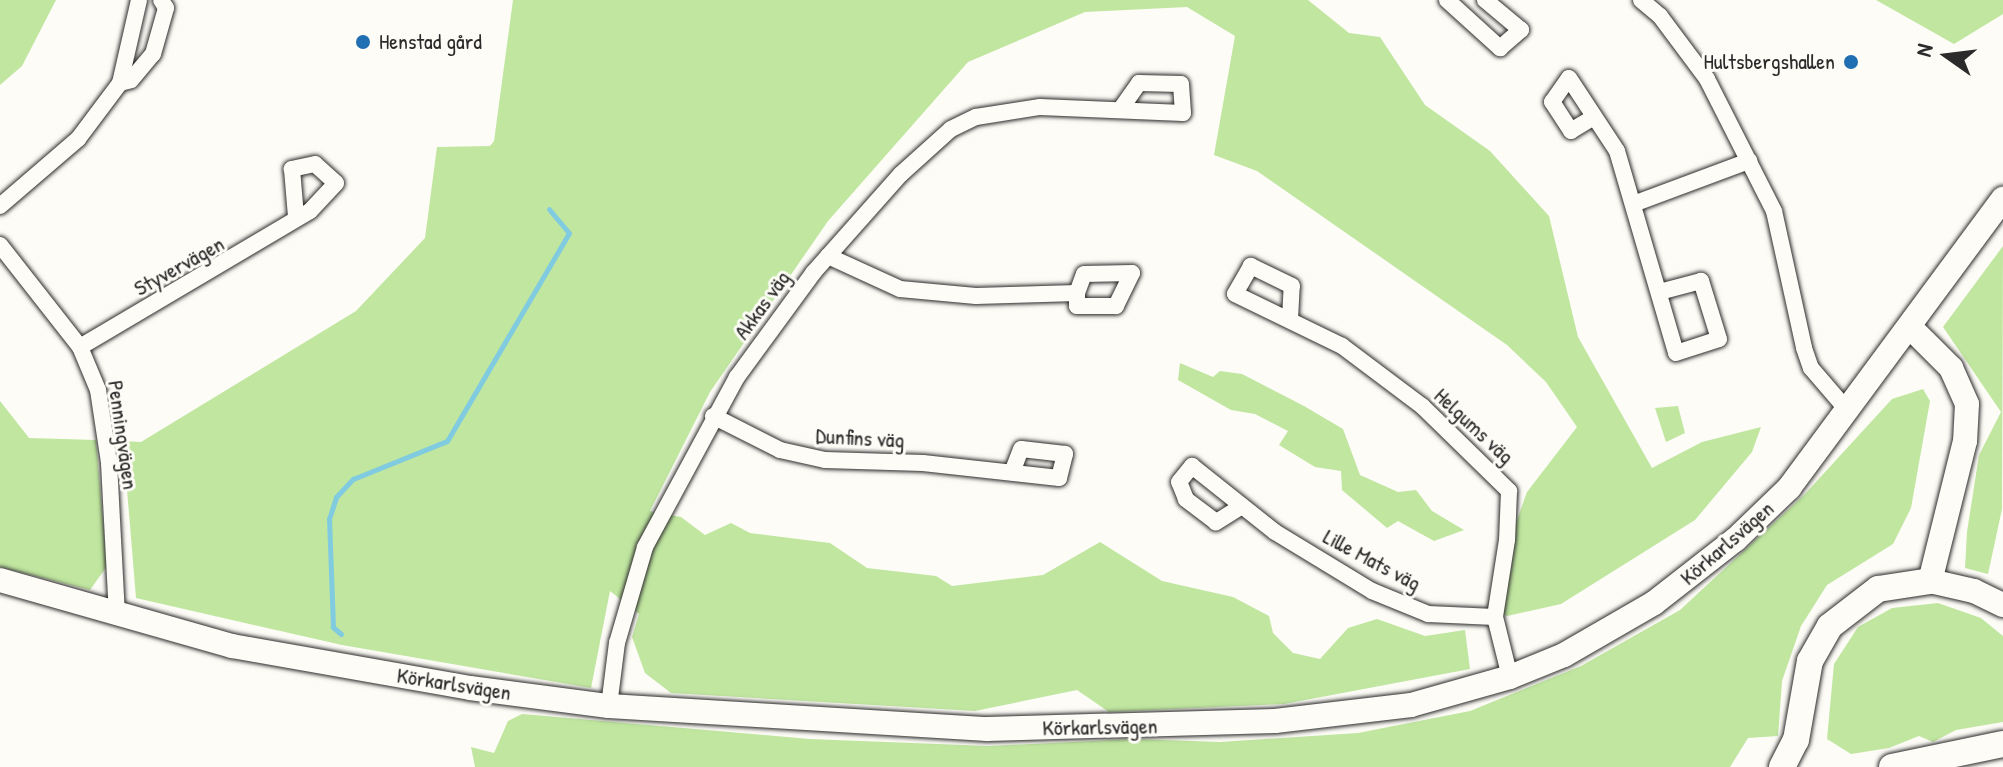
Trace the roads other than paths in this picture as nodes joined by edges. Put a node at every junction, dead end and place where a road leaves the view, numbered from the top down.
1 (139, 0) edge
2 (161, 0) edge
3 (1485, 0) edge
4 (1641, 0) edge
5 (1454, 1) edge
6 (120, 83) junction
7 (1121, 109) dead end
8 (1594, 117) dead end
9 (1749, 161) junction
10 (2003, 199) edge
11 (1636, 203) junction
12 (0, 206) edge
13 (296, 217) dead end
14 (0, 245) edge
15 (828, 256) junction
16 (1659, 292) junction
17 (1077, 293) dead end
18 (1290, 319) dead end
19 (1911, 328) junction
20 (80, 347) junction
21 (1848, 411) junction
22 (713, 416) junction
23 (1012, 472) dead end
24 (1242, 506) dead end
25 (0, 580) edge
26 (1930, 581) junction
27 (2003, 605) edge
28 (117, 614) junction
29 (1495, 617) junction
30 (1510, 677) junction
31 (609, 706) junction
32 (2003, 744) edge
33 (2003, 759) edge
34 (1782, 767) edge
35 (1892, 767) edge
36 (1968, 767) edge

1 - 6 street
2 - 6 street
3 - 5 street
4 - 9 street
6 - 12 street
7 - 15 street, Akkas väg
8 - 11 street
9 - 11 street
9 - 21 street
10 - 19 street, Körkarlsvägen
11 - 16 street
13 - 20 street, Styvervägen
14 - 20 street, Penningvägen
15 - 17 street
15 - 22 street, Akkas väg
16 - 16 street
18 - 29 street, Helgums väg
19 - 21 street, Körkarlsvägen
19 - 26 street
20 - 28 street, Penningvägen
21 - 30 street, Körkarlsvägen
22 - 23 street, Dunfins väg
22 - 31 street, Akkas väg
24 - 29 street, Lille Mats väg
25 - 28 street, Körkarlsvägen
26 - 27 street
26 - 34 main road
28 - 31 street, Körkarlsvägen
29 - 30 street, Helgums väg
30 - 31 street, Körkarlsvägen
32 - 35 main road
33 - 36 main road

